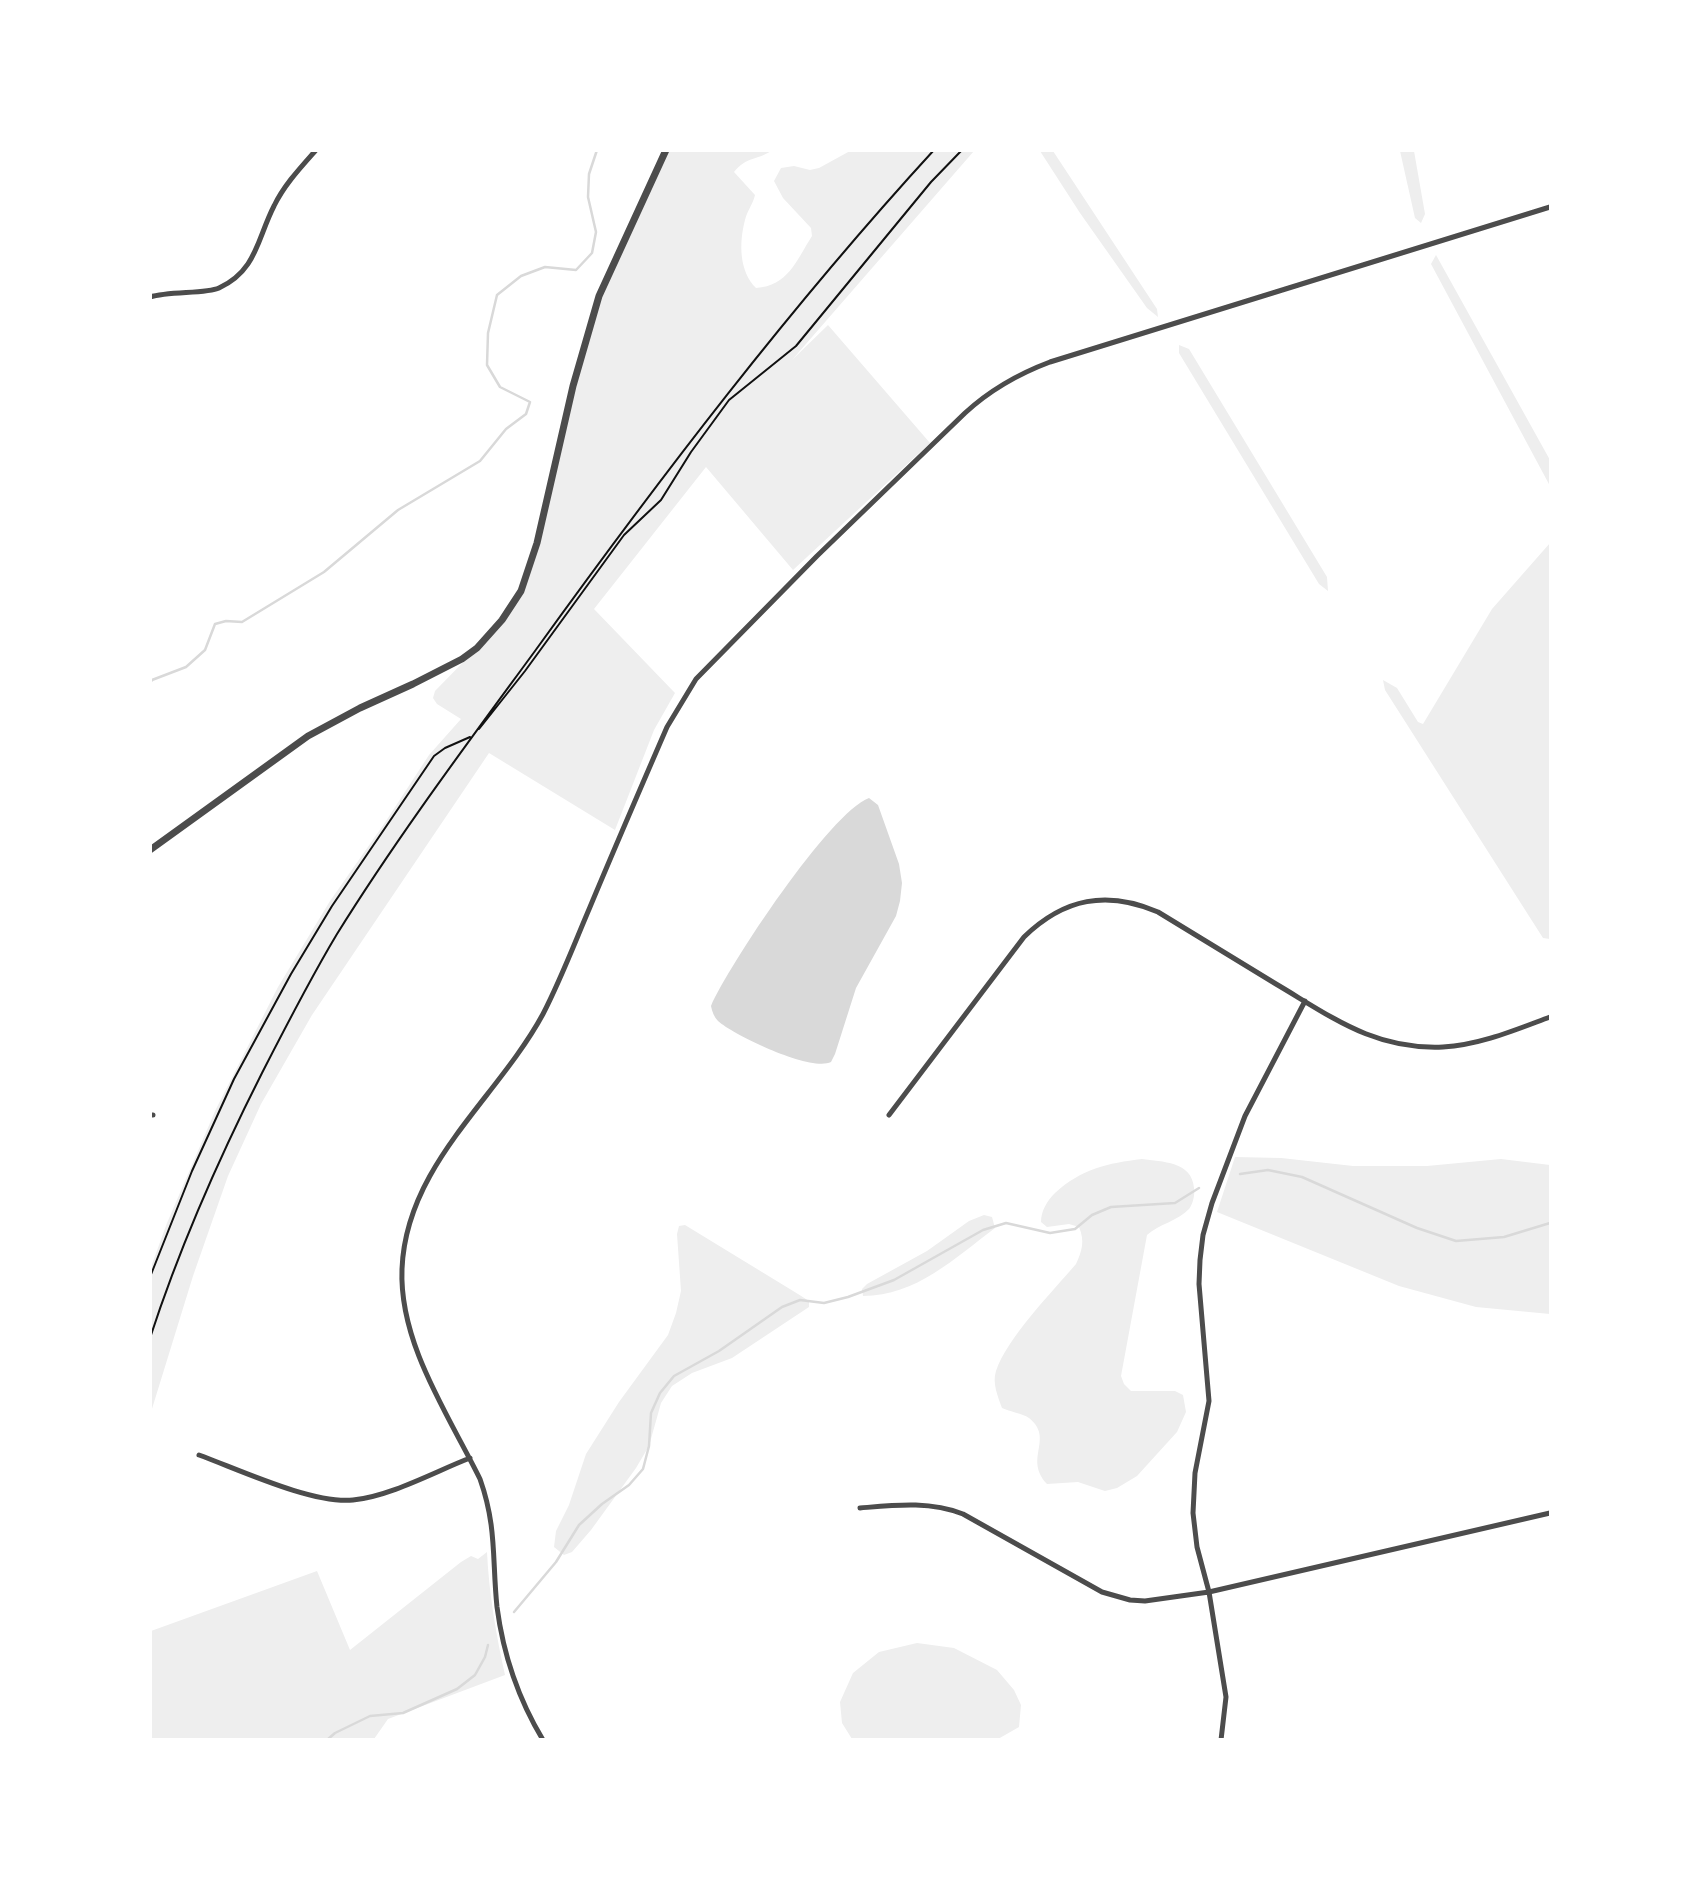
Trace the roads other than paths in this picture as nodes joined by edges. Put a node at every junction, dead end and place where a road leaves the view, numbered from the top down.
1 (316, 150) edge
2 (666, 150) edge
3 (1550, 206) edge
4 (150, 297) edge
5 (150, 850) edge
6 (1305, 1001) junction
7 (1550, 1017) edge
8 (889, 1115) dead end
9 (199, 1455) dead end
10 (470, 1458) junction
11 (860, 1508) dead end
12 (1550, 1513) edge
13 (1209, 1592) junction
14 (543, 1740) edge
15 (1221, 1740) edge

1 - 4 street
2 - 5 street
3 - 10 street
6 - 7 street
6 - 8 street
6 - 13 street
9 - 10 street
10 - 14 street
11 - 13 street
12 - 13 street
13 - 15 street

